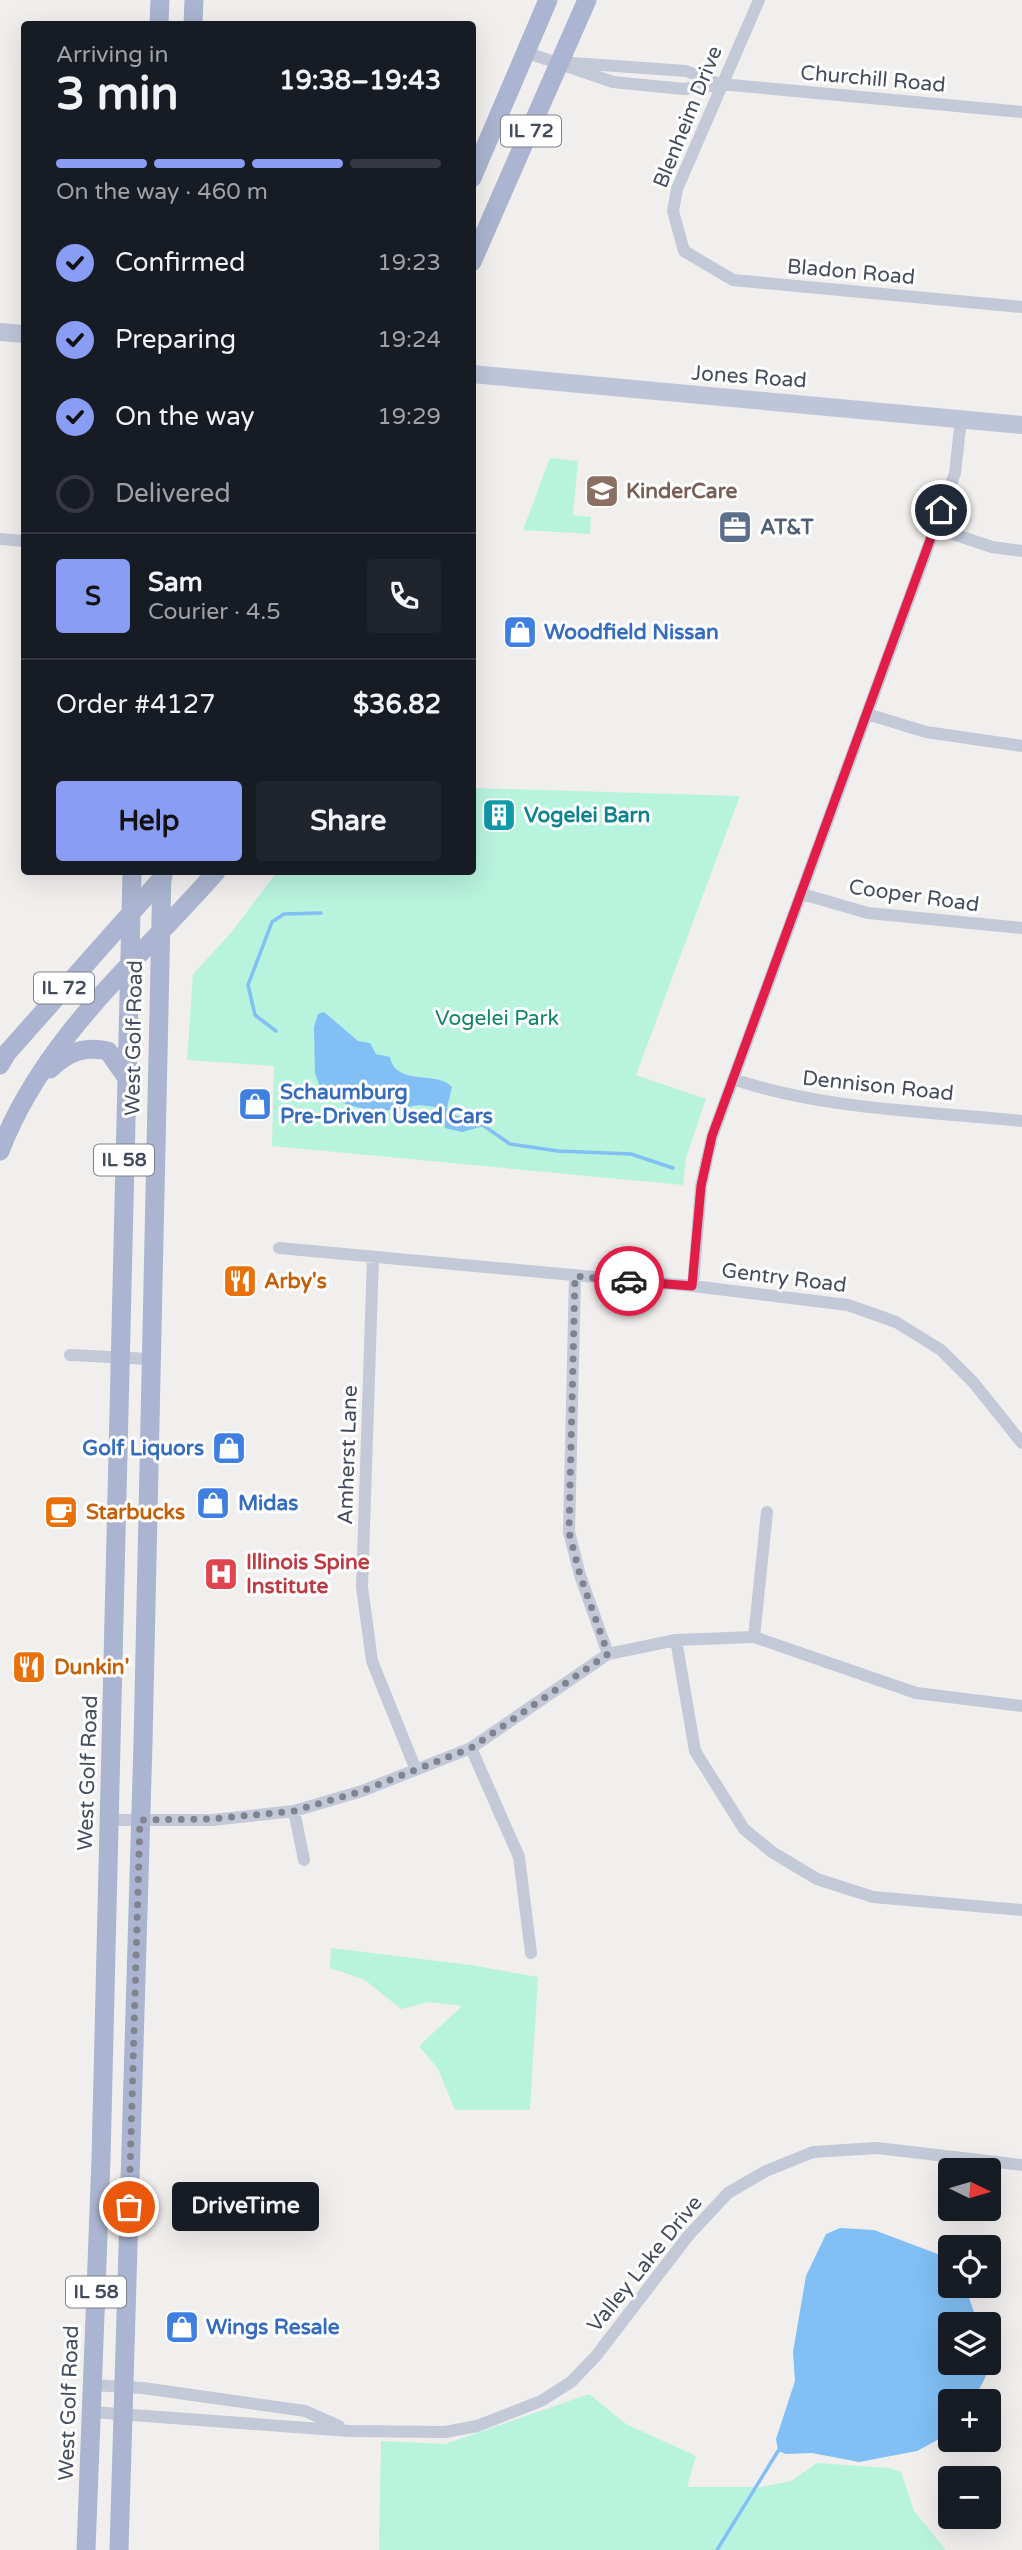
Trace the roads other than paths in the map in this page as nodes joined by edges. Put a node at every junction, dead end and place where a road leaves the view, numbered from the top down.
1 (160, 0) edge
2 (194, 0) edge
3 (548, 0) edge
4 (587, 0) edge
5 (759, 0) edge
6 (159, 21) edge
7 (193, 21) edge
8 (525, 52) junction
9 (561, 63) junction
10 (720, 84) junction
11 (1022, 112) edge
12 (476, 168) edge
13 (684, 251) joint
14 (476, 253) edge
15 (1022, 307) edge
16 (0, 332) edge
17 (21, 334) edge
18 (476, 374) edge
19 (961, 419) junction
20 (1022, 425) edge
21 (935, 528) junction
22 (0, 539) edge
23 (21, 541) edge
24 (1022, 551) edge
25 (867, 714) junction
26 (1022, 746) edge
27 (132, 875) edge
28 (163, 875) edge
29 (164, 875) edge
30 (213, 875) edge
31 (802, 894) junction
32 (131, 914) junction
33 (1022, 928) edge
34 (159, 936) junction
35 (132, 962) junction
36 (0, 1065) edge
37 (127, 1078) junction
38 (733, 1079) junction
39 (31, 1087) junction
40 (1022, 1121) edge
41 (0, 1151) edge
42 (279, 1248) dead end
43 (373, 1257) junction
44 (575, 1276) junction
45 (692, 1286) junction
46 (70, 1355) dead end
47 (120, 1358) junction
48 (149, 1359) junction
49 (1022, 1443) edge
50 (767, 1512) dead end
51 (754, 1637) junction
52 (676, 1640) junction
53 (608, 1654) junction
54 (1022, 1706) edge
55 (471, 1748) junction
56 (416, 1770) junction
57 (294, 1811) junction
58 (110, 1820) junction
59 (140, 1820) junction
60 (303, 1860) dead end
61 (1022, 1910) edge
62 (531, 1953) dead end
63 (1022, 2165) edge
64 (93, 2385) junction
65 (124, 2387) junction
66 (92, 2412) junction
67 (123, 2414) junction
68 (349, 2431) junction
69 (86, 2550) edge
70 (119, 2550) edge

1 - 6 main road
2 - 7 main road
3 - 8 main road, IL 72
4 - 9 main road, IL 72
5 - 10 street, Blenheim Drive
8 - 9 street, Churchill Road
8 - 12 main road, IL 72
9 - 10 street, Churchill Road
9 - 14 main road, IL 72
10 - 11 street, Churchill Road
10 - 13 street, Blenheim Drive
13 - 15 street, Bladon Road
16 - 17 street
18 - 19 street, Jones Road
19 - 20 street, Jones Road
19 - 21 street
21 - 24 street
21 - 25 street
22 - 23 street
25 - 26 street
25 - 31 street
27 - 32 main road, West Golf Road / IL 58
28 - 32 main road, IL 72
29 - 34 main road, West Golf Road / IL 58
30 - 34 main road, IL 72
31 - 33 street, Cooper Road
31 - 38 street
32 - 35 main road, West Golf Road / IL 58
32 - 36 main road, IL 72
34 - 35 main road, IL 72
34 - 48 main road, West Golf Road / IL 58
35 - 37 main road, West Golf Road / IL 58
35 - 39 main road, IL 72
37 - 39 main road
37 - 47 main road, West Golf Road / IL 58
38 - 40 street, Dennison Road
38 - 45 street
39 - 41 main road, IL 72
42 - 43 street, Gentry Road
43 - 44 street, Gentry Road
43 - 56 street, Amherst Lane
44 - 45 street, Gentry Road
44 - 53 street
45 - 49 street, Gentry Road
46 - 47 street
47 - 48 street
47 - 58 main road, West Golf Road / IL 58
48 - 59 main road, West Golf Road / IL 58
50 - 51 street
51 - 52 street
51 - 54 street
52 - 53 street
52 - 61 street
53 - 55 street
55 - 56 street
55 - 62 street
56 - 57 street
57 - 59 street
57 - 60 street
58 - 59 street
58 - 64 main road, West Golf Road / IL 58
59 - 65 main road, West Golf Road / IL 58
63 - 68 street, Valley Lake Drive
64 - 65 street, Valley Lake Drive
64 - 66 main road, West Golf Road / IL 58
65 - 67 main road, West Golf Road / IL 58
65 - 68 street, Valley Lake Drive
66 - 67 street, Valley Lake Drive
66 - 69 main road, West Golf Road / IL 58
67 - 68 street, Valley Lake Drive
67 - 70 main road, West Golf Road / IL 58

